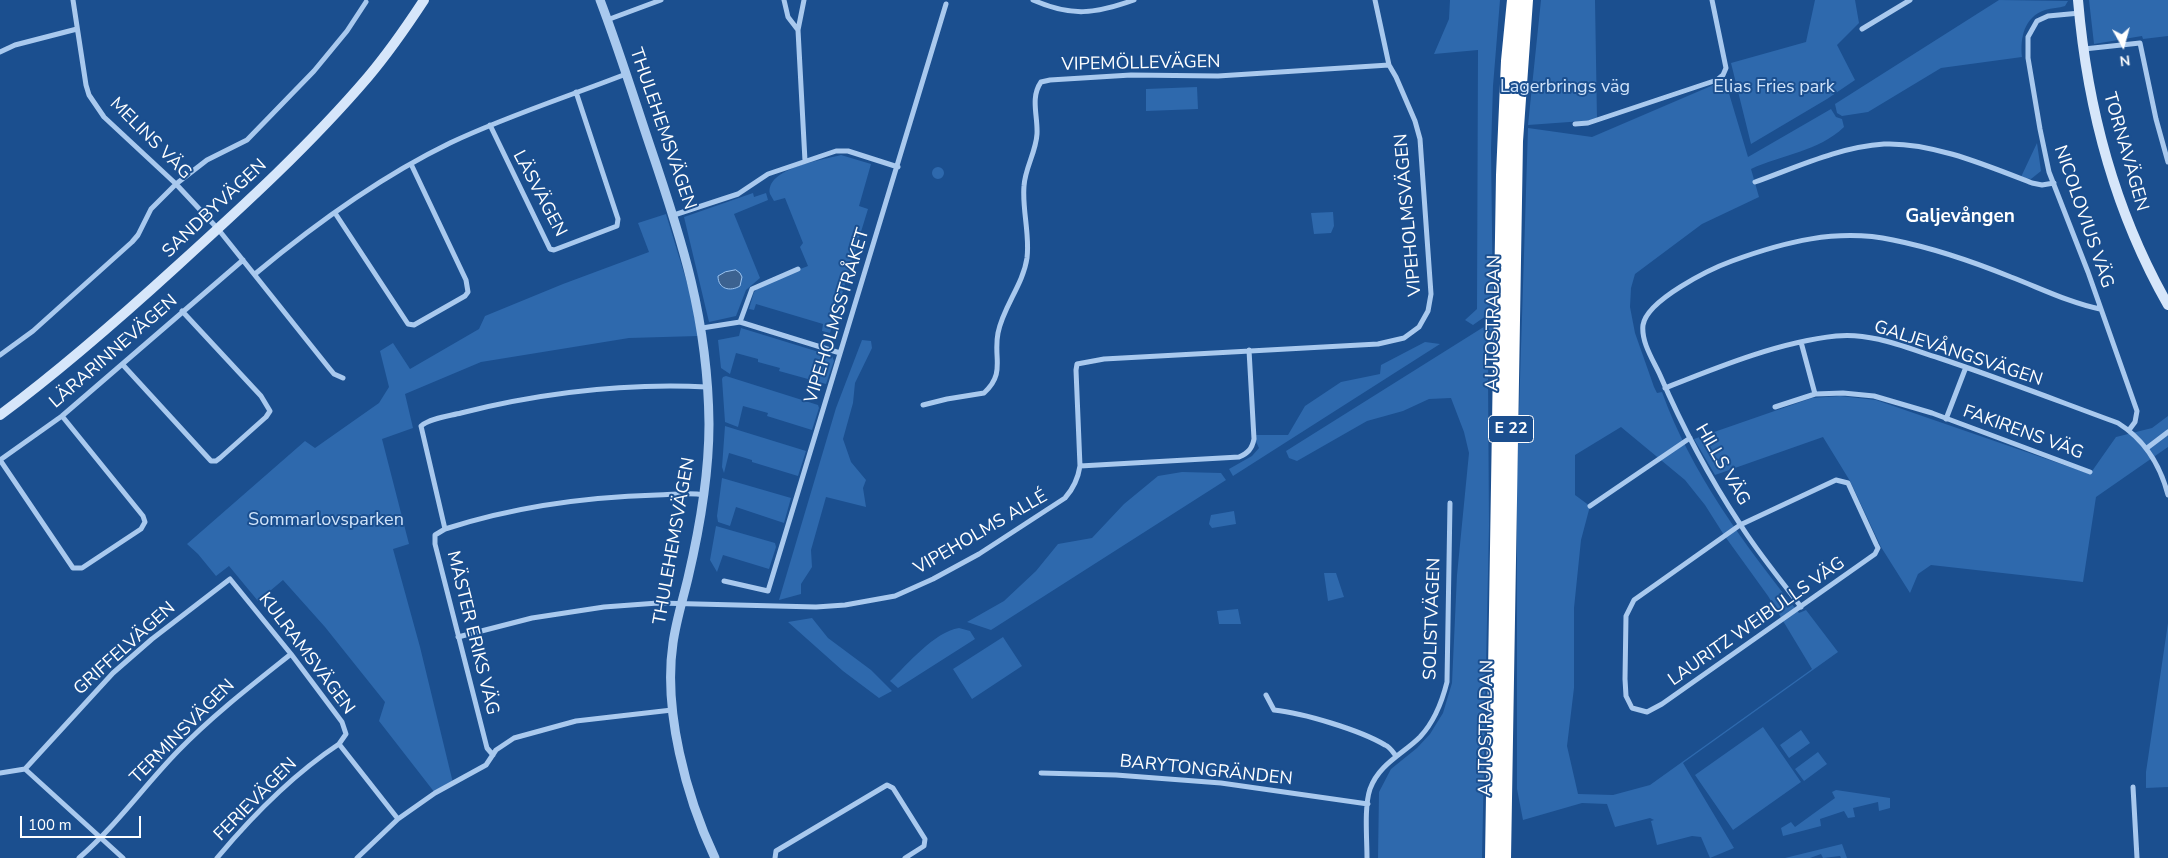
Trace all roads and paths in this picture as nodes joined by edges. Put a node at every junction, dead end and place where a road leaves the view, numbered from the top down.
1 (73, 0) edge
2 (424, 0) edge
3 (600, 0) edge
4 (661, 0) edge
5 (784, 0) edge
6 (804, 0) edge
7 (1033, 0) edge
8 (1134, 0) edge
9 (1375, 0) edge
10 (1514, 0) edge
11 (1526, 0) edge
12 (1712, 0) edge
13 (1910, 0) edge
14 (2078, 0) edge
15 (366, 2) dead end
16 (946, 4) dead end
17 (2080, 13) junction
18 (607, 20) junction
19 (78, 29) junction
20 (1862, 29) dead end
21 (798, 30) junction
22 (2084, 50) junction
23 (0, 52) edge
24 (1388, 65) junction
25 (626, 74) junction
26 (576, 92) junction
27 (1575, 124) dead end
28 (490, 125) junction
29 (805, 161) junction
30 (2168, 162) edge
31 (411, 164) junction
32 (898, 167) junction
33 (1755, 182) dead end
34 (2054, 183) junction
35 (176, 184) junction
36 (335, 213) junction
37 (674, 215) junction
38 (218, 229) junction
39 (243, 260) junction
40 (798, 268) dead end
41 (255, 274) junction
42 (2168, 305) edge
43 (2100, 309) junction
44 (182, 311) junction
45 (740, 322) junction
46 (702, 328) junction
47 (1801, 342) junction
48 (1378, 344) joint
49 (1250, 350) junction
50 (840, 353) junction
51 (0, 356) edge
52 (123, 365) junction
53 (1966, 367) junction
54 (343, 378) dead end
55 (708, 387) junction
56 (1665, 388) junction
57 (1815, 394) junction
58 (923, 406) dead end
59 (1775, 406) dead end
60 (0, 415) edge
61 (62, 416) junction
62 (1946, 419) junction
63 (2129, 430) junction
64 (2168, 432) edge
65 (1690, 438) junction
66 (2147, 448) junction
67 (0, 460) edge
68 (1080, 466) junction
69 (2090, 472) dead end
70 (704, 495) junction
71 (2168, 495) edge
72 (1450, 503) dead end
73 (1590, 506) dead end
74 (1740, 525) junction
75 (445, 529) junction
76 (230, 579) joint
77 (724, 581) dead end
78 (681, 604) junction
79 (1802, 607) junction
80 (458, 637) junction
81 (291, 654) junction
82 (1266, 695) dead end
83 (672, 710) junction
84 (339, 744) junction
85 (493, 755) junction
86 (1396, 756) junction
87 (25, 769) junction
88 (0, 773) edge
89 (1041, 773) dead end
90 (2133, 786) dead end
91 (1368, 804) junction
92 (398, 819) junction
93 (101, 839) junction
94 (79, 858) edge
95 (123, 858) edge
96 (217, 858) edge
97 (357, 858) edge
98 (715, 858) edge
99 (775, 858) edge
100 (904, 858) edge
101 (1367, 858) edge
102 (1492, 858) edge
103 (1504, 858) edge
104 (2137, 858) edge

1 - 19 street, MELINS VÄG
2 - 38 main road, SANDBYVÄGEN
3 - 18 street, THULEHEMSVÄGEN
4 - 18 street
5 - 21 street
6 - 21 street
7 - 8 street
9 - 24 street, VIPEHOLMSVÄGEN
10 - 102 highway, AUTOSTRADAN / E 22
11 - 103 highway, AUTOSTRADAN / E 22
12 - 27 street
13 - 20 street
14 - 17 main road, TORNAVÄGEN
15 - 35 street
16 - 32 street, VIPEHOLMSSTRÅKET
17 - 22 main road, TORNAVÄGEN
17 - 34 street, NICOLOVIUS VÄG
18 - 25 street, THULEHEMSVÄGEN
19 - 23 street
19 - 35 street, MELINS VÄG
21 - 29 street
22 - 30 street
22 - 42 main road, TORNAVÄGEN
24 - 48 street, VIPEHOLMSVÄGEN
24 - 58 street, VIPEMÖLLEVÄGEN
25 - 26 street
25 - 37 street, THULEHEMSVÄGEN
26 - 28 street
26 - 28 street, LÄSVÄGEN
28 - 31 street
29 - 32 street
29 - 37 street
31 - 36 street
31 - 36 street
32 - 50 street, VIPEHOLMSSTRÅKET
33 - 34 street
34 - 43 street, NICOLOVIUS VÄG
35 - 38 street, MELINS VÄG
35 - 51 street
36 - 41 street
37 - 46 street, THULEHEMSVÄGEN
38 - 39 street, MELINS VÄG
38 - 60 main road, SANDBYVÄGEN
39 - 41 street, MELINS VÄG
39 - 44 street, LÄRARINNEVÄGEN
40 - 45 street
41 - 54 street, MELINS VÄG
43 - 56 street, HILLS VÄG
43 - 63 street, NICOLOVIUS VÄG
44 - 52 street, LÄRARINNEVÄGEN
44 - 52 street
45 - 46 street
45 - 50 street
46 - 55 street, THULEHEMSVÄGEN
47 - 53 street, GALJEVÅNGSVÄGEN
47 - 56 street, GALJEVÅNGSVÄGEN
47 - 57 street
48 - 49 street, VIPEHOLMS ALLÉ
49 - 68 street
49 - 68 street, VIPEHOLMS ALLÉ
50 - 77 street, VIPEHOLMSSTRÅKET
52 - 61 street, LÄRARINNEVÄGEN
53 - 62 street, FAKIRENS VÄG
53 - 63 street, GALJEVÅNGSVÄGEN
55 - 70 street, THULEHEMSVÄGEN
55 - 75 street, MÄSTER ERIKS VÄG
56 - 65 street, HILLS VÄG
57 - 59 street, FAKIRENS VÄG
57 - 62 street, FAKIRENS VÄG
61 - 67 street, LÄRARINNEVÄGEN
61 - 67 street
62 - 69 street, FAKIRENS VÄG
63 - 66 street, GALJEVÅNGSVÄGEN
64 - 66 street
65 - 73 street
65 - 74 street, HILLS VÄG
66 - 71 street, GALJEVÅNGSVÄGEN
68 - 78 street, VIPEHOLMS ALLÉ
70 - 75 street
70 - 78 street, THULEHEMSVÄGEN
72 - 86 street, SOLISTVÄGEN
74 - 79 street, HILLS VÄG
74 - 79 street, LAURITZ WEIBULLS VÄG
74 - 79 street, LAURITZ WEIBULLS VÄG
75 - 80 street, MÄSTER ERIKS VÄG
76 - 81 street, KULRAMSVÄGEN
76 - 87 street, GRIFFELVÄGEN
78 - 80 street, VIPEHOLMS ALLÉ
78 - 83 street, THULEHEMSVÄGEN
80 - 85 street, MÄSTER ERIKS VÄG
81 - 84 street, KULRAMSVÄGEN
81 - 93 street, TERMINSVÄGEN
82 - 86 street
83 - 85 street
83 - 98 street, THULEHEMSVÄGEN
84 - 92 street, KULRAMSVÄGEN
84 - 96 street, FERIEVÄGEN
85 - 92 street
86 - 91 street, SOLISTVÄGEN
87 - 88 street
87 - 93 street
89 - 91 street, BARYTONGRÄNDEN
90 - 104 street
91 - 101 street, SOLISTVÄGEN
92 - 97 street
93 - 94 street, TERMINSVÄGEN
93 - 95 street
99 - 100 street

